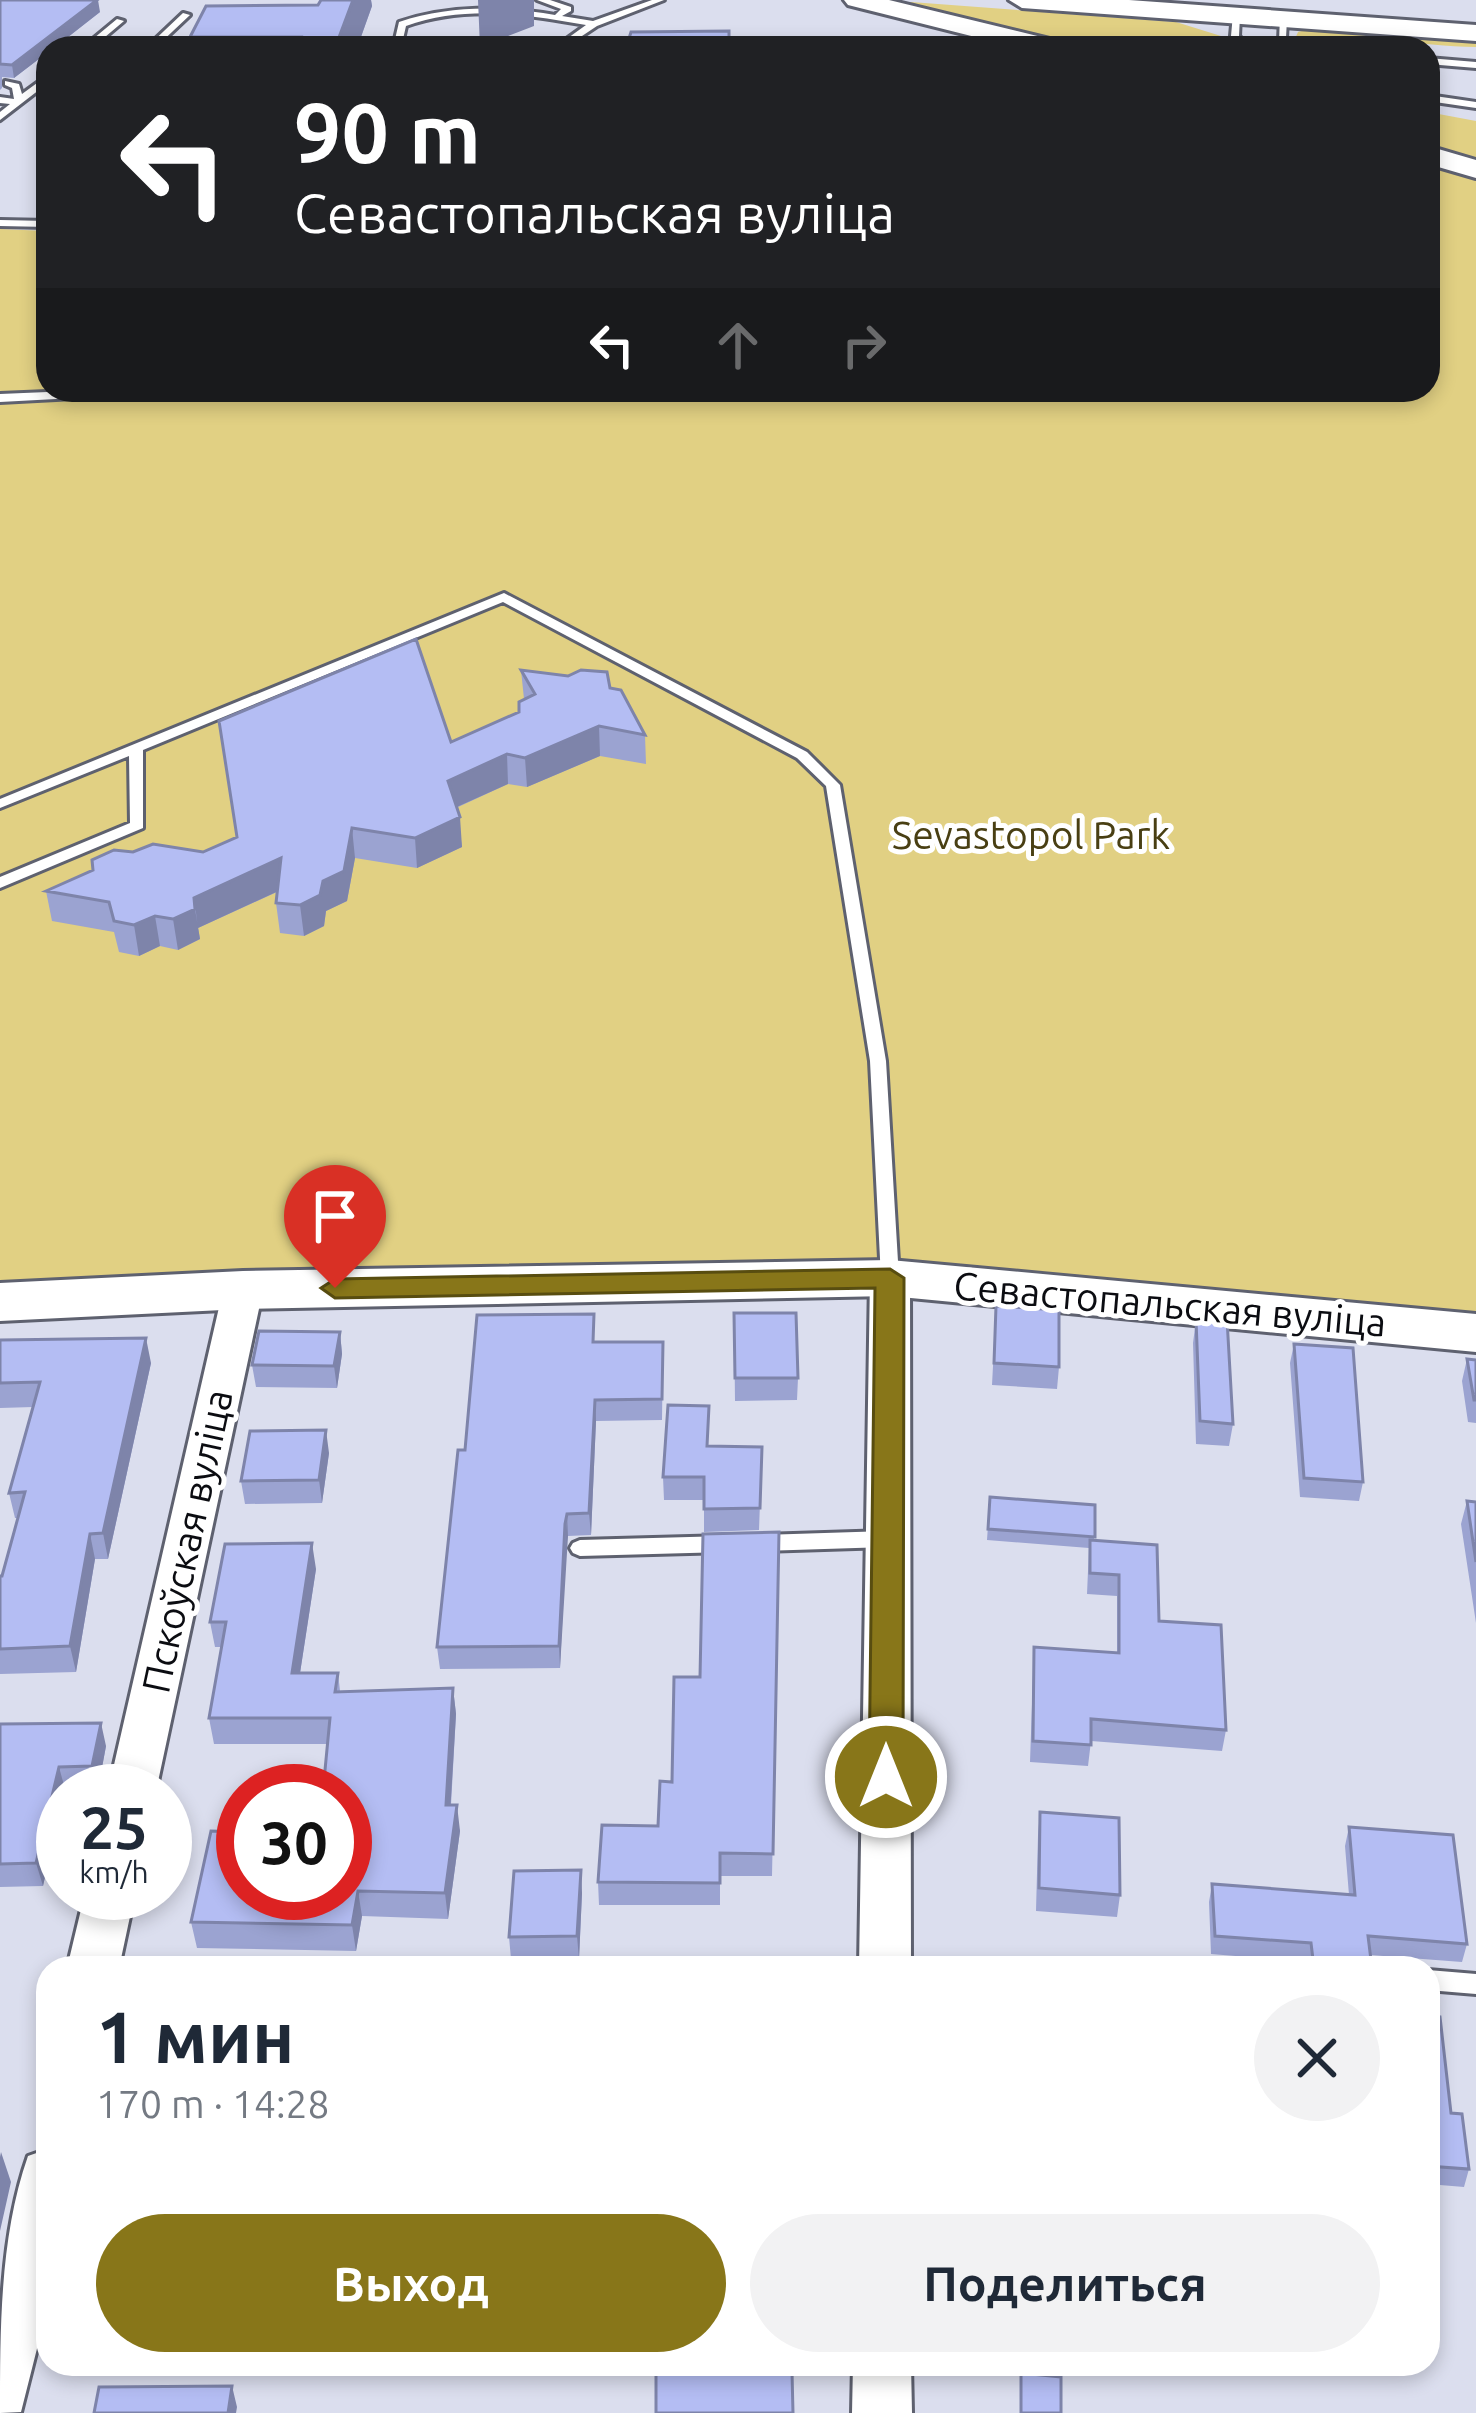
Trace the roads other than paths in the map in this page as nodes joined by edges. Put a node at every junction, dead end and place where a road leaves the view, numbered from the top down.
1 (541, 0) edge
2 (660, 0) edge
3 (1022, 0) edge
4 (869, 1) edge
5 (406, 7) dead end
6 (185, 15) dead end
7 (555, 16) junction
8 (1236, 16) junction
9 (1283, 19) junction
10 (120, 21) dead end
11 (402, 24) junction
12 (595, 24) junction
13 (1476, 33) edge
14 (101, 36) edge
15 (163, 36) edge
16 (400, 36) edge
17 (576, 36) edge
18 (1005, 36) edge
19 (1235, 36) edge
20 (1282, 36) edge
21 (1440, 62) edge
22 (1476, 65) edge
23 (8, 83) edge
24 (36, 88) edge
25 (0, 100) edge
26 (1440, 100) edge
27 (19, 102) junction
28 (1476, 104) edge
29 (0, 117) edge
30 (1440, 158) edge
31 (1476, 169) edge
32 (0, 223) edge
33 (36, 224) edge
34 (36, 396) edge
35 (0, 398) edge
36 (136, 748) junction
37 (0, 804) edge
38 (0, 884) edge
39 (890, 1278) junction
40 (242, 1290) junction
41 (0, 1302) edge
42 (1476, 1333) edge
43 (888, 1539) junction
44 (580, 1549) dead end
45 (138, 1764) edge
46 (104, 1920) edge
47 (96, 1956) edge
48 (885, 1956) edge
49 (1440, 1981) edge
50 (1476, 1984) edge
51 (36, 2228) edge
52 (882, 2376) edge
53 (0, 2392) edge
54 (881, 2413) edge

1 - 7 lane
2 - 12 lane
3 - 8 street
4 - 18 street
5 - 11 lane
6 - 15 lane
7 - 11 lane
7 - 12 lane
8 - 9 street
8 - 19 lane
9 - 13 street
9 - 20 lane
10 - 14 lane
11 - 16 lane
12 - 17 lane
21 - 22 lane
23 - 27 lane
24 - 27 lane
25 - 27 lane
26 - 28 lane
27 - 29 lane
30 - 31 street
32 - 33 lane
34 - 35 lane
36 - 37 lane
36 - 38 lane
36 - 39 lane
39 - 40 street, Севастопальская вуліца
39 - 42 street, Севастопальская вуліца
39 - 43 street
40 - 41 street, Севастопальская вуліца
40 - 45 street, Пскоўская вуліца
43 - 44 lane
43 - 48 street
46 - 47 street
49 - 50 lane
51 - 53 street
52 - 54 street

